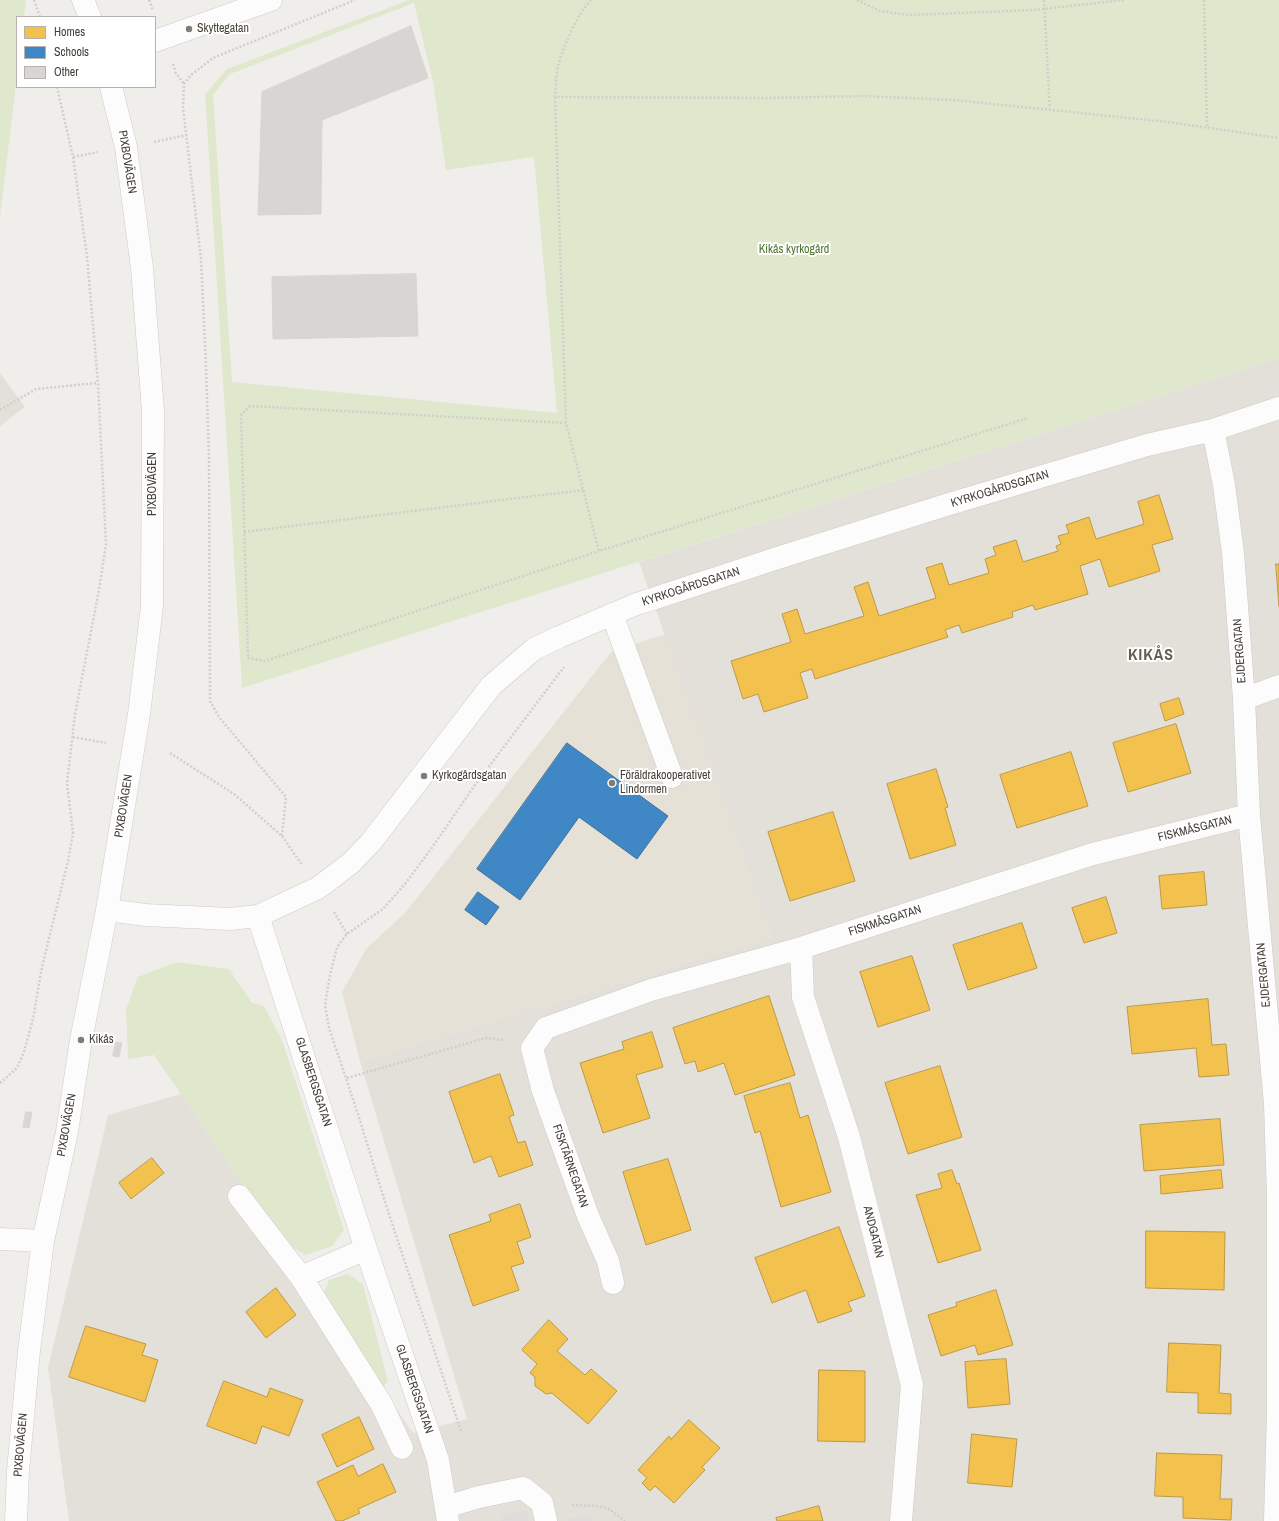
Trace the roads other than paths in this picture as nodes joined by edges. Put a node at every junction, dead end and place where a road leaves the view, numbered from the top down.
1 (83, 0) edge
2 (271, 0) edge
3 (90, 16) edge
4 (156, 40) edge
5 (111, 88) edge
6 (1279, 408) edge
7 (1213, 430) junction
8 (612, 614) junction
9 (1279, 686) edge
10 (1244, 699) junction
11 (672, 777) dead end
12 (1249, 815) junction
13 (107, 910) junction
14 (258, 916) junction
15 (801, 948) junction
16 (532, 1048) joint
17 (239, 1196) dead end
18 (0, 1239) edge
19 (43, 1240) junction
20 (366, 1249) junction
21 (300, 1277) junction
22 (613, 1283) dead end
23 (402, 1448) dead end
24 (544, 1512) edge
25 (447, 1514) edge
26 (16, 1521) edge
27 (901, 1521) edge
28 (1275, 1521) edge

1 - 3 street
2 - 4 street
5 - 13 street, PIXBOVÄGEN
6 - 7 street, KYRKOGÅRDSGATAN
7 - 8 street, KYRKOGÅRDSGATAN
7 - 10 street, EJDERGATAN
8 - 11 street
8 - 14 street, KYRKOGÅRDSGATAN
9 - 10 street
10 - 12 street, EJDERGATAN
12 - 15 street, FISKMÅSGATAN
12 - 28 street, EJDERGATAN
13 - 14 street, KYRKOGÅRDSGATAN
13 - 19 street, PIXBOVÄGEN
14 - 20 street, GLASBERGSGATAN
15 - 16 street, FISKMÅSGATAN
15 - 27 street, ANDGATAN
16 - 22 street, FISKTÄRNEGATAN
17 - 21 street
18 - 19 street
19 - 26 street, PIXBOVÄGEN
20 - 21 street
20 - 25 street, GLASBERGSGATAN
21 - 23 street
24 - 25 street, GLASBERGSGATAN

